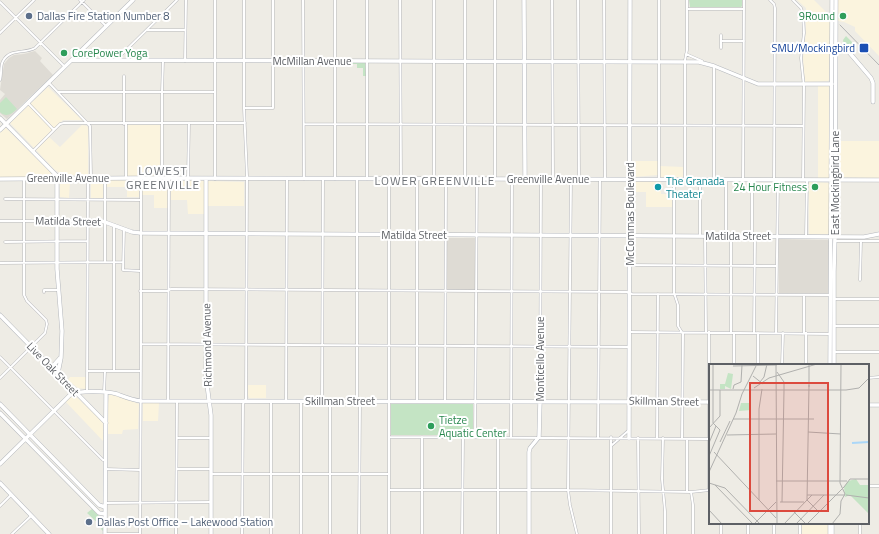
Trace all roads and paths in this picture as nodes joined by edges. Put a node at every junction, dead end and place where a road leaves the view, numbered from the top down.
1 (34, 0) edge
2 (133, 0) edge
3 (177, 0) edge
4 (186, 0) edge
5 (215, 0) edge
6 (244, 0) edge
7 (273, 0) edge
8 (303, 0) edge
9 (334, 0) edge
10 (367, 0) edge
11 (400, 0) edge
12 (434, 0) edge
13 (465, 0) edge
14 (495, 0) edge
15 (524, 0) edge
16 (552, 0) edge
17 (578, 0) edge
18 (604, 0) edge
19 (630, 0) edge
20 (658, 0) edge
21 (687, 0) edge
22 (744, 0) edge
23 (770, 0) edge
24 (793, 0) edge
25 (82, 1) edge
26 (0, 2) edge
27 (834, 2) edge
28 (687, 9) junction
29 (744, 9) junction
30 (16, 18) junction
31 (106, 26) junction
32 (147, 30) junction
33 (185, 30) junction
34 (0, 33) edge
35 (721, 35) dead end
36 (721, 41) junction
37 (744, 41) junction
38 (40, 43) junction
39 (721, 48) dead end
40 (833, 48) junction
41 (842, 48) junction
42 (686, 54) junction
43 (835, 54) junction
44 (72, 60) junction
45 (115, 61) junction
46 (163, 61) junction
47 (185, 61) junction
48 (215, 61) junction
49 (244, 61) junction
50 (273, 61) junction
51 (303, 61) junction
52 (334, 61) junction
53 (367, 61) junction
54 (401, 61) junction
55 (434, 61) junction
56 (465, 61) junction
57 (495, 61) junction
58 (525, 61) junction
59 (552, 62) junction
60 (578, 62) junction
61 (604, 62) junction
62 (630, 62) junction
63 (659, 62) junction
64 (685, 62) junction
65 (705, 63) junction
66 (833, 63) junction
67 (714, 66) junction
68 (64, 67) junction
69 (124, 76) dead end
70 (744, 78) junction
71 (0, 80) edge
72 (49, 83) junction
73 (774, 84) junction
74 (803, 84) junction
75 (833, 84) junction
76 (873, 89) junction
77 (879, 89) edge
78 (58, 92) junction
79 (123, 92) junction
80 (162, 92) junction
81 (215, 92) junction
82 (873, 102) dead end
83 (28, 103) junction
84 (244, 108) junction
85 (0, 118) edge
86 (89, 123) junction
87 (215, 123) junction
88 (245, 123) junction
89 (6, 124) junction
90 (125, 124) junction
91 (161, 124) junction
92 (189, 124) junction
93 (304, 124) junction
94 (335, 124) junction
95 (367, 124) junction
96 (401, 124) junction
97 (434, 124) junction
98 (465, 124) junction
99 (495, 124) junction
100 (525, 124) junction
101 (552, 124) junction
102 (578, 125) junction
103 (604, 125) junction
104 (631, 125) junction
105 (659, 125) junction
106 (685, 125) junction
107 (714, 126) junction
108 (744, 126) junction
109 (775, 126) junction
110 (803, 126) junction
111 (0, 130) edge
112 (54, 130) junction
113 (33, 151) junction
114 (57, 178) junction
115 (89, 178) junction
116 (105, 178) junction
117 (126, 178) junction
118 (140, 178) junction
119 (162, 178) junction
120 (169, 178) junction
121 (188, 178) junction
122 (247, 178) junction
123 (287, 178) junction
124 (0, 179) edge
125 (24, 179) junction
126 (206, 179) junction
127 (215, 179) junction
128 (304, 179) junction
129 (323, 179) junction
130 (335, 179) junction
131 (357, 179) junction
132 (367, 179) junction
133 (390, 179) junction
134 (401, 179) junction
135 (417, 179) junction
136 (434, 179) junction
137 (446, 179) junction
138 (466, 179) junction
139 (477, 179) junction
140 (495, 179) junction
141 (512, 179) junction
142 (525, 179) junction
143 (541, 179) junction
144 (553, 179) junction
145 (571, 179) junction
146 (579, 179) junction
147 (600, 179) junction
148 (605, 179) junction
149 (630, 179) junction
150 (659, 179) junction
151 (674, 179) junction
152 (685, 180) junction
153 (700, 180) junction
154 (714, 180) junction
155 (726, 180) junction
156 (743, 180) junction
157 (752, 180) junction
158 (776, 180) junction
159 (879, 180) edge
160 (805, 181) junction
161 (833, 181) junction
162 (5, 199) dead end
163 (24, 200) junction
164 (57, 200) junction
165 (88, 200) junction
166 (105, 200) junction
167 (140, 200) junction
168 (57, 220) junction
169 (88, 220) junction
170 (0, 221) edge
171 (24, 221) junction
172 (105, 222) junction
173 (114, 225) junction
174 (124, 229) junction
175 (140, 233) junction
176 (169, 233) junction
177 (206, 234) junction
178 (247, 234) junction
179 (287, 234) junction
180 (323, 234) junction
181 (879, 234) edge
182 (357, 235) junction
183 (389, 235) junction
184 (417, 235) junction
185 (445, 235) junction
186 (476, 235) junction
187 (511, 235) junction
188 (541, 236) junction
189 (570, 236) junction
190 (600, 236) junction
191 (630, 236) junction
192 (674, 236) junction
193 (702, 236) junction
194 (726, 236) junction
195 (731, 236) junction
196 (753, 236) junction
197 (778, 236) junction
198 (806, 236) junction
199 (833, 236) junction
200 (88, 241) junction
201 (835, 241) junction
202 (861, 241) junction
203 (879, 241) edge
204 (4, 242) dead end
205 (24, 242) junction
206 (57, 242) junction
207 (57, 262) junction
208 (88, 262) junction
209 (105, 262) junction
210 (114, 262) junction
211 (123, 262) junction
212 (0, 263) edge
213 (24, 263) junction
214 (630, 265) junction
215 (674, 265) junction
216 (705, 265) junction
217 (731, 265) junction
218 (754, 265) junction
219 (777, 266) junction
220 (140, 271) junction
221 (860, 280) dead end
222 (206, 289) junction
223 (59, 290) junction
224 (140, 290) junction
225 (169, 290) junction
226 (247, 290) junction
227 (286, 290) junction
228 (323, 290) junction
229 (357, 290) junction
230 (389, 291) junction
231 (417, 291) junction
232 (44, 292) dead end
233 (445, 292) junction
234 (476, 292) junction
235 (511, 292) junction
236 (541, 292) junction
237 (570, 292) junction
238 (599, 292) junction
239 (630, 293) junction
240 (658, 294) junction
241 (674, 294) junction
242 (706, 294) junction
243 (731, 295) junction
244 (754, 295) junction
245 (777, 295) junction
246 (804, 295) junction
247 (831, 295) junction
248 (834, 299) junction
249 (879, 299) edge
250 (0, 315) edge
251 (832, 326) junction
252 (879, 326) edge
253 (630, 332) junction
254 (658, 332) junction
255 (682, 332) junction
256 (707, 332) junction
257 (732, 333) junction
258 (754, 333) junction
259 (758, 333) junction
260 (776, 333) junction
261 (782, 333) junction
262 (805, 333) junction
263 (832, 334) junction
264 (141, 344) junction
265 (169, 344) junction
266 (206, 345) junction
267 (246, 345) junction
268 (286, 345) junction
269 (322, 346) junction
270 (357, 346) junction
271 (389, 346) junction
272 (417, 346) junction
273 (445, 346) junction
274 (476, 346) junction
275 (32, 347) junction
276 (510, 347) junction
277 (540, 347) junction
278 (569, 347) junction
279 (599, 347) junction
280 (630, 347) junction
281 (832, 352) junction
282 (879, 352) edge
283 (62, 355) junction
284 (0, 356) edge
285 (734, 364) edge
286 (758, 364) edge
287 (782, 364) edge
288 (806, 364) edge
289 (830, 364) edge
290 (834, 364) edge
291 (11, 367) junction
292 (52, 368) junction
293 (87, 371) junction
294 (104, 371) junction
295 (114, 371) junction
296 (141, 371) junction
297 (58, 373) junction
298 (0, 378) edge
299 (76, 392) junction
300 (87, 392) junction
301 (105, 393) junction
302 (84, 400) junction
303 (445, 400) junction
304 (476, 400) junction
305 (511, 400) junction
306 (141, 401) junction
307 (168, 401) junction
308 (177, 401) junction
309 (210, 401) junction
310 (244, 401) junction
311 (271, 401) junction
312 (286, 401) junction
313 (301, 401) junction
314 (322, 401) junction
315 (330, 401) junction
316 (358, 401) junction
317 (389, 401) junction
318 (417, 401) junction
319 (540, 401) junction
320 (569, 401) junction
321 (598, 401) junction
322 (629, 401) junction
323 (657, 401) junction
324 (682, 401) junction
325 (709, 402) edge
326 (0, 404) edge
327 (54, 411) junction
328 (0, 413) edge
329 (8, 413) junction
330 (106, 415) junction
331 (99, 416) junction
332 (4, 417) junction
333 (106, 423) junction
334 (629, 429) junction
335 (30, 434) junction
336 (389, 437) junction
337 (422, 437) junction
338 (462, 437) junction
339 (475, 437) junction
340 (498, 437) junction
341 (511, 437) junction
342 (569, 437) junction
343 (598, 437) junction
344 (611, 437) junction
345 (177, 438) junction
346 (211, 438) junction
347 (539, 438) junction
348 (619, 438) junction
349 (629, 438) junction
350 (638, 438) junction
351 (657, 438) junction
352 (663, 438) junction
353 (25, 439) junction
354 (682, 439) junction
355 (686, 439) junction
356 (708, 439) junction
357 (611, 448) junction
358 (105, 460) junction
359 (0, 464) edge
360 (105, 469) junction
361 (177, 469) junction
362 (211, 469) junction
363 (140, 470) junction
364 (68, 474) junction
365 (211, 474) junction
366 (242, 474) junction
367 (271, 474) junction
368 (301, 474) junction
369 (330, 474) junction
370 (359, 474) junction
371 (389, 474) junction
372 (64, 477) junction
373 (0, 484) edge
374 (389, 490) junction
375 (422, 490) junction
376 (462, 490) junction
377 (498, 490) junction
378 (529, 490) junction
379 (568, 490) junction
380 (709, 490) edge
381 (610, 491) junction
382 (638, 491) junction
383 (664, 491) junction
384 (687, 492) junction
385 (691, 492) junction
386 (11, 495) junction
387 (176, 502) junction
388 (211, 502) junction
389 (140, 503) junction
390 (105, 505) junction
391 (0, 506) edge
392 (105, 514) junction
393 (31, 516) junction
394 (721, 524) edge
395 (12, 534) edge
396 (49, 534) edge
397 (105, 534) edge
398 (140, 534) edge
399 (176, 534) edge
400 (211, 534) edge
401 (242, 534) edge
402 (271, 534) edge
403 (301, 534) edge
404 (330, 534) edge
405 (359, 534) edge
406 (389, 534) edge
407 (422, 534) edge
408 (462, 534) edge
409 (498, 534) edge
410 (529, 534) edge
411 (578, 534) edge
412 (611, 534) edge
413 (639, 534) edge
414 (666, 534) edge
415 (693, 534) edge
416 (722, 534) edge

1 - 30 street
2 - 31 street
3 - 32 street
4 - 33 street
5 - 48 street
6 - 49 street
7 - 50 street
8 - 51 street
9 - 52 street
10 - 53 street
11 - 54 street
12 - 55 street
13 - 56 street
14 - 57 street
15 - 58 street
16 - 59 street
17 - 60 street
18 - 61 street
19 - 62 street, McCommas Boulevard
20 - 63 street
21 - 28 street
22 - 29 street
23 - 73 street
24 - 74 street
25 - 31 street
25 - 38 street
26 - 30 street
27 - 40 street, East Mockingbird Lane
28 - 29 street
28 - 42 street
29 - 37 street
30 - 34 street
30 - 38 street
31 - 44 street
32 - 33 street
32 - 45 street
33 - 47 street
35 - 36 street
36 - 37 street
36 - 39 street
37 - 70 street
38 - 68 street
38 - 71 street
40 - 41 street
40 - 43 street, East Mockingbird Lane
40 - 66 street, East Mockingbird Lane
41 - 43 street
41 - 76 street
42 - 64 street
42 - 65 street
43 - 66 street, East Mockingbird Lane
44 - 45 street, McMillan Avenue
44 - 68 street
45 - 46 street, McMillan Avenue
46 - 47 street, McMillan Avenue
46 - 80 street
47 - 48 street, McMillan Avenue
48 - 49 street, McMillan Avenue
48 - 81 street
49 - 50 street, McMillan Avenue
49 - 84 street
50 - 51 street, McMillan Avenue
50 - 84 street
51 - 52 street, McMillan Avenue
51 - 93 street
52 - 53 street, McMillan Avenue
52 - 94 street
53 - 54 street, McMillan Avenue
53 - 95 street
54 - 55 street, McMillan Avenue
54 - 96 street
55 - 56 street, McMillan Avenue
55 - 97 street
56 - 57 street, McMillan Avenue
56 - 98 street
57 - 58 street, McMillan Avenue
57 - 99 street
58 - 59 street, McMillan Avenue
58 - 100 street
59 - 60 street, McMillan Avenue
59 - 101 street
60 - 61 street, McMillan Avenue
60 - 102 street
61 - 62 street, McMillan Avenue
61 - 103 street
62 - 63 street, McMillan Avenue
62 - 104 street, McCommas Boulevard
63 - 64 street, McMillan Avenue
63 - 105 street
64 - 65 street, McMillan Avenue
64 - 106 street
65 - 67 street, McMillan Avenue
66 - 75 street, East Mockingbird Lane
67 - 70 street, McMillan Avenue
67 - 107 street
68 - 72 street
69 - 79 street
70 - 73 street, McMillan Avenue
70 - 108 street
72 - 78 street
72 - 83 street
73 - 74 street, McMillan Avenue
73 - 109 street
74 - 75 street, McMillan Avenue
74 - 110 street
75 - 161 street, East Mockingbird Lane
76 - 77 street
76 - 82 street
78 - 79 street
78 - 86 street
79 - 80 street
79 - 90 street
80 - 81 street
80 - 91 street
81 - 87 street
83 - 89 street
83 - 112 street
84 - 88 street
85 - 89 street
86 - 90 street
86 - 112 street
86 - 115 street
87 - 88 street
87 - 92 street
87 - 127 street
88 - 122 street
89 - 111 street
89 - 113 street
90 - 91 street
90 - 117 street
91 - 92 street
91 - 119 street
92 - 121 street
93 - 94 street
93 - 128 street
94 - 95 street
94 - 130 street
95 - 96 street
95 - 132 street
96 - 97 street
96 - 134 street
97 - 98 street
97 - 136 street
98 - 99 street
98 - 138 street
99 - 100 street
99 - 140 street
100 - 101 street
100 - 142 street
101 - 102 street
101 - 144 street
102 - 103 street
102 - 146 street
103 - 104 street
103 - 148 street
104 - 105 street
104 - 149 street, McCommas Boulevard
105 - 106 street
105 - 150 street
106 - 107 street
106 - 152 street
107 - 108 street
107 - 154 street
108 - 109 street
108 - 156 street
109 - 110 street
109 - 158 street
110 - 160 street
112 - 113 street
113 - 114 street
114 - 115 street, Greenville Avenue
114 - 125 street, Greenville Avenue
114 - 164 street
115 - 116 street, Greenville Avenue
115 - 165 street
116 - 117 street, Greenville Avenue
116 - 166 street
117 - 118 street, Greenville Avenue
118 - 119 street, Greenville Avenue
118 - 167 street
119 - 120 street, Greenville Avenue
120 - 121 street, Greenville Avenue
120 - 176 street
121 - 126 street, Greenville Avenue
122 - 123 street, Greenville Avenue
122 - 127 street, Greenville Avenue
122 - 178 street
123 - 128 street, Greenville Avenue
123 - 179 street
124 - 125 street, Greenville Avenue
125 - 163 street
126 - 127 street, Greenville Avenue
126 - 177 street, Richmond Avenue
128 - 129 street, Greenville Avenue
129 - 130 street, Greenville Avenue
129 - 180 street
130 - 131 street, Greenville Avenue
131 - 132 street, Greenville Avenue
131 - 182 street
132 - 133 street, Greenville Avenue
133 - 134 street, Greenville Avenue
133 - 183 street
134 - 135 street, Greenville Avenue
135 - 136 street, Greenville Avenue
135 - 184 street
136 - 137 street, Greenville Avenue
137 - 138 street, Greenville Avenue
137 - 185 street
138 - 139 street, Greenville Avenue
139 - 140 street, Greenville Avenue
139 - 186 street
140 - 141 street, Greenville Avenue
141 - 142 street, Greenville Avenue
141 - 187 street
142 - 143 street, Greenville Avenue
143 - 144 street, Greenville Avenue
143 - 188 street, Monticello Avenue
144 - 145 street, Greenville Avenue
145 - 146 street, Greenville Avenue
145 - 189 street
146 - 147 street, Greenville Avenue
147 - 148 street, Greenville Avenue
147 - 190 street
148 - 149 street, Greenville Avenue
149 - 150 street, Greenville Avenue
149 - 191 street, McCommas Boulevard
150 - 151 street, Greenville Avenue
151 - 152 street, Greenville Avenue
151 - 192 street
152 - 153 street, Greenville Avenue
153 - 154 street, Greenville Avenue
153 - 193 street
154 - 155 street, Greenville Avenue
155 - 156 street, Greenville Avenue
155 - 194 street
156 - 157 street, Greenville Avenue
157 - 158 street, Greenville Avenue
157 - 196 street
158 - 160 street, Greenville Avenue
158 - 197 street
159 - 161 street, Greenville Avenue
160 - 161 street, Greenville Avenue
160 - 198 street
161 - 199 street, East Mockingbird Lane
162 - 163 street
163 - 164 street
163 - 171 street
164 - 165 street
164 - 168 street
165 - 166 street
165 - 169 street
166 - 167 street
166 - 172 street
167 - 175 street
168 - 169 street, Matilda Street
168 - 171 street, Matilda Street
168 - 206 street
169 - 172 street, Matilda Street
169 - 200 street
170 - 171 street, Matilda Street
171 - 205 street
172 - 173 street, Matilda Street
172 - 209 street
173 - 174 street, Matilda Street
173 - 210 street
174 - 175 street, Matilda Street
174 - 211 street
175 - 176 street, Matilda Street
175 - 220 street
176 - 177 street, Matilda Street
176 - 225 street
177 - 178 street, Matilda Street
177 - 222 street, Richmond Avenue
178 - 179 street, Matilda Street
178 - 226 street
179 - 180 street, Matilda Street
179 - 227 street
180 - 182 street, Matilda Street
180 - 228 street
181 - 199 street, Matilda Street
182 - 183 street, Matilda Street
182 - 229 street
183 - 184 street, Matilda Street
183 - 230 street
184 - 185 street, Matilda Street
184 - 231 street
185 - 186 street, Matilda Street
185 - 233 street
186 - 187 street, Matilda Street
186 - 234 street
187 - 188 street, Matilda Street
187 - 235 street
188 - 189 street, Matilda Street
188 - 236 street, Monticello Avenue
189 - 190 street, Matilda Street
189 - 237 street
190 - 191 street, Matilda Street
190 - 238 street
191 - 192 street, Matilda Street
191 - 214 street, McCommas Boulevard
192 - 193 street, Matilda Street
192 - 215 street
193 - 194 street, Matilda Street
193 - 216 street
194 - 195 street, Matilda Street
195 - 196 street, Matilda Street
195 - 217 street
196 - 197 street, Matilda Street
196 - 218 street
197 - 198 street, Matilda Street
197 - 219 street
198 - 199 street, Matilda Street
199 - 201 street, East Mockingbird Lane
199 - 247 street, East Mockingbird Lane
200 - 206 street
200 - 208 street
201 - 202 street
201 - 248 street, East Mockingbird Lane
202 - 203 street
202 - 221 street
204 - 205 street
205 - 206 street
205 - 213 street
206 - 207 street
207 - 208 street
207 - 213 street
207 - 223 street
208 - 209 street
208 - 293 street
209 - 210 street
210 - 211 street
210 - 295 street
211 - 220 street
212 - 213 street
213 - 275 street
214 - 215 street
214 - 239 street, McCommas Boulevard
215 - 216 street
215 - 241 street
216 - 217 street
216 - 242 street
217 - 218 street
217 - 243 street
218 - 219 street
218 - 244 street
219 - 245 street
220 - 224 street
222 - 225 street
222 - 226 street
222 - 266 street, Richmond Avenue
223 - 232 street
223 - 283 street
224 - 225 street
224 - 264 street
225 - 265 street
226 - 227 street
226 - 267 street
227 - 228 street
227 - 268 street
228 - 229 street
228 - 269 street
229 - 230 street
229 - 270 street
230 - 231 street
230 - 271 street
231 - 233 street
231 - 272 street
233 - 234 street
233 - 273 street
234 - 235 street
234 - 274 street
235 - 236 street
235 - 276 street
236 - 237 street
236 - 277 street, Monticello Avenue
237 - 238 street
237 - 278 street
238 - 239 street
238 - 279 street
239 - 240 street
239 - 253 street, McCommas Boulevard
240 - 241 street
240 - 254 street
241 - 242 street
241 - 255 street
242 - 243 street
242 - 256 street
243 - 244 street
243 - 257 street
244 - 245 street
244 - 258 street
245 - 246 street
245 - 260 street
246 - 247 street
246 - 262 street
247 - 248 street
247 - 251 street, East Mockingbird Lane
248 - 249 street
248 - 251 street, East Mockingbird Lane
250 - 275 street, Live Oak Street
251 - 252 street
251 - 263 street, East Mockingbird Lane
253 - 254 street
253 - 280 street, McCommas Boulevard
254 - 255 street
254 - 323 street
255 - 256 street
255 - 324 street
256 - 257 street
256 - 325 street
257 - 258 street
257 - 285 street
258 - 259 street
259 - 260 street
259 - 286 street
260 - 261 street
261 - 262 street
261 - 287 street
262 - 263 street
262 - 288 street
263 - 281 street, East Mockingbird Lane
264 - 265 street
264 - 296 street
265 - 266 street
265 - 307 street
266 - 267 street
266 - 309 street, Richmond Avenue
267 - 268 street
267 - 310 street
268 - 269 street
268 - 312 street
269 - 270 street
269 - 314 street
270 - 271 street
270 - 316 street
271 - 272 street
271 - 317 street
272 - 273 street
272 - 318 street
273 - 274 street
273 - 303 street
274 - 276 street
274 - 304 street
275 - 291 street
275 - 292 street, Live Oak Street
276 - 277 street
276 - 305 street
277 - 278 street
277 - 319 street, Monticello Avenue
278 - 279 street
278 - 320 street
279 - 280 street
279 - 321 street
280 - 322 street, McCommas Boulevard
281 - 282 street
281 - 289 street, East Mockingbird Lane
281 - 290 street, East Mockingbird Lane
283 - 292 street
283 - 297 street
284 - 291 street
291 - 298 street
291 - 327 street
292 - 297 street, Live Oak Street
293 - 294 street
293 - 300 street
294 - 295 street
294 - 301 street
295 - 296 street
296 - 306 street
297 - 299 street, Live Oak Street
299 - 300 street, Skillman Street
299 - 302 street, Live Oak Street
299 - 327 street
300 - 301 street, Skillman Street
300 - 302 street
301 - 306 street, Skillman Street
301 - 330 street
302 - 331 street, Live Oak Street
303 - 304 street, Skillman Street
303 - 318 street, Skillman Street
304 - 305 street, Skillman Street
304 - 339 street
305 - 319 street, Skillman Street
305 - 341 street
306 - 307 street, Skillman Street
306 - 363 street
307 - 308 street, Skillman Street
308 - 309 street, Skillman Street
308 - 345 street
309 - 310 street, Skillman Street
309 - 346 street, Richmond Avenue
310 - 311 street, Skillman Street
310 - 366 street
311 - 312 street, Skillman Street
311 - 367 street
312 - 313 street, Skillman Street
313 - 314 street, Skillman Street
313 - 368 street
314 - 315 street, Skillman Street
315 - 316 street, Skillman Street
315 - 369 street
316 - 317 street, Skillman Street
316 - 370 street
317 - 318 street, Skillman Street
317 - 336 street
319 - 320 street, Skillman Street
319 - 347 street, Monticello Avenue
320 - 321 street, Skillman Street
320 - 342 street
321 - 322 street, Skillman Street
321 - 343 street
322 - 323 street, Skillman Street
322 - 334 street, McCommas Boulevard
323 - 324 street, Skillman Street
323 - 351 street
324 - 325 street, Skillman Street
324 - 354 street
325 - 356 street
326 - 329 street
327 - 335 street
327 - 358 street
328 - 332 street
329 - 332 street
329 - 335 street
330 - 331 street
330 - 333 street
331 - 333 street, Live Oak Street
332 - 353 street
333 - 358 street
334 - 348 street
334 - 349 street, McCommas Boulevard
335 - 353 street
335 - 364 street
336 - 337 street
336 - 371 street
337 - 338 street
337 - 375 street
338 - 339 street
338 - 376 street
339 - 340 street
340 - 341 street
340 - 377 street
341 - 347 street
342 - 343 street
342 - 347 street
342 - 379 street
343 - 344 street
344 - 348 street
344 - 357 street
345 - 346 street
345 - 361 street
346 - 362 street, Richmond Avenue
347 - 378 street, Monticello Avenue
348 - 349 street
348 - 357 street
349 - 350 street
350 - 351 street
350 - 382 street
351 - 352 street
352 - 354 street
352 - 383 street
353 - 359 street
353 - 372 street
354 - 355 street
355 - 356 street
355 - 384 street
356 - 380 street
357 - 381 street
358 - 360 street
360 - 363 street
360 - 390 street
361 - 362 street
361 - 387 street
362 - 365 street, Richmond Avenue
363 - 389 street
364 - 372 street
364 - 390 street
365 - 366 street
365 - 388 street, Richmond Avenue
366 - 367 street
366 - 401 street
367 - 368 street
367 - 402 street
368 - 369 street
368 - 403 street
369 - 370 street
369 - 404 street
370 - 371 street
370 - 405 street
371 - 374 street
372 - 392 street
373 - 386 street
374 - 375 street
374 - 406 street
375 - 376 street
375 - 407 street
376 - 377 street
376 - 408 street
377 - 378 street
377 - 409 street
378 - 379 street
378 - 410 street, Monticello Avenue
379 - 381 street
379 - 411 street
380 - 385 street
381 - 382 street
381 - 412 street
382 - 383 street
382 - 413 street
383 - 384 street
383 - 414 street
384 - 385 street
385 - 415 street
386 - 391 street
386 - 393 street
387 - 388 street
387 - 389 street
387 - 399 street
388 - 400 street, Richmond Avenue
389 - 390 street
389 - 398 street
390 - 392 street
392 - 397 street
393 - 395 street
393 - 396 street
394 - 416 street
397 - 398 street

